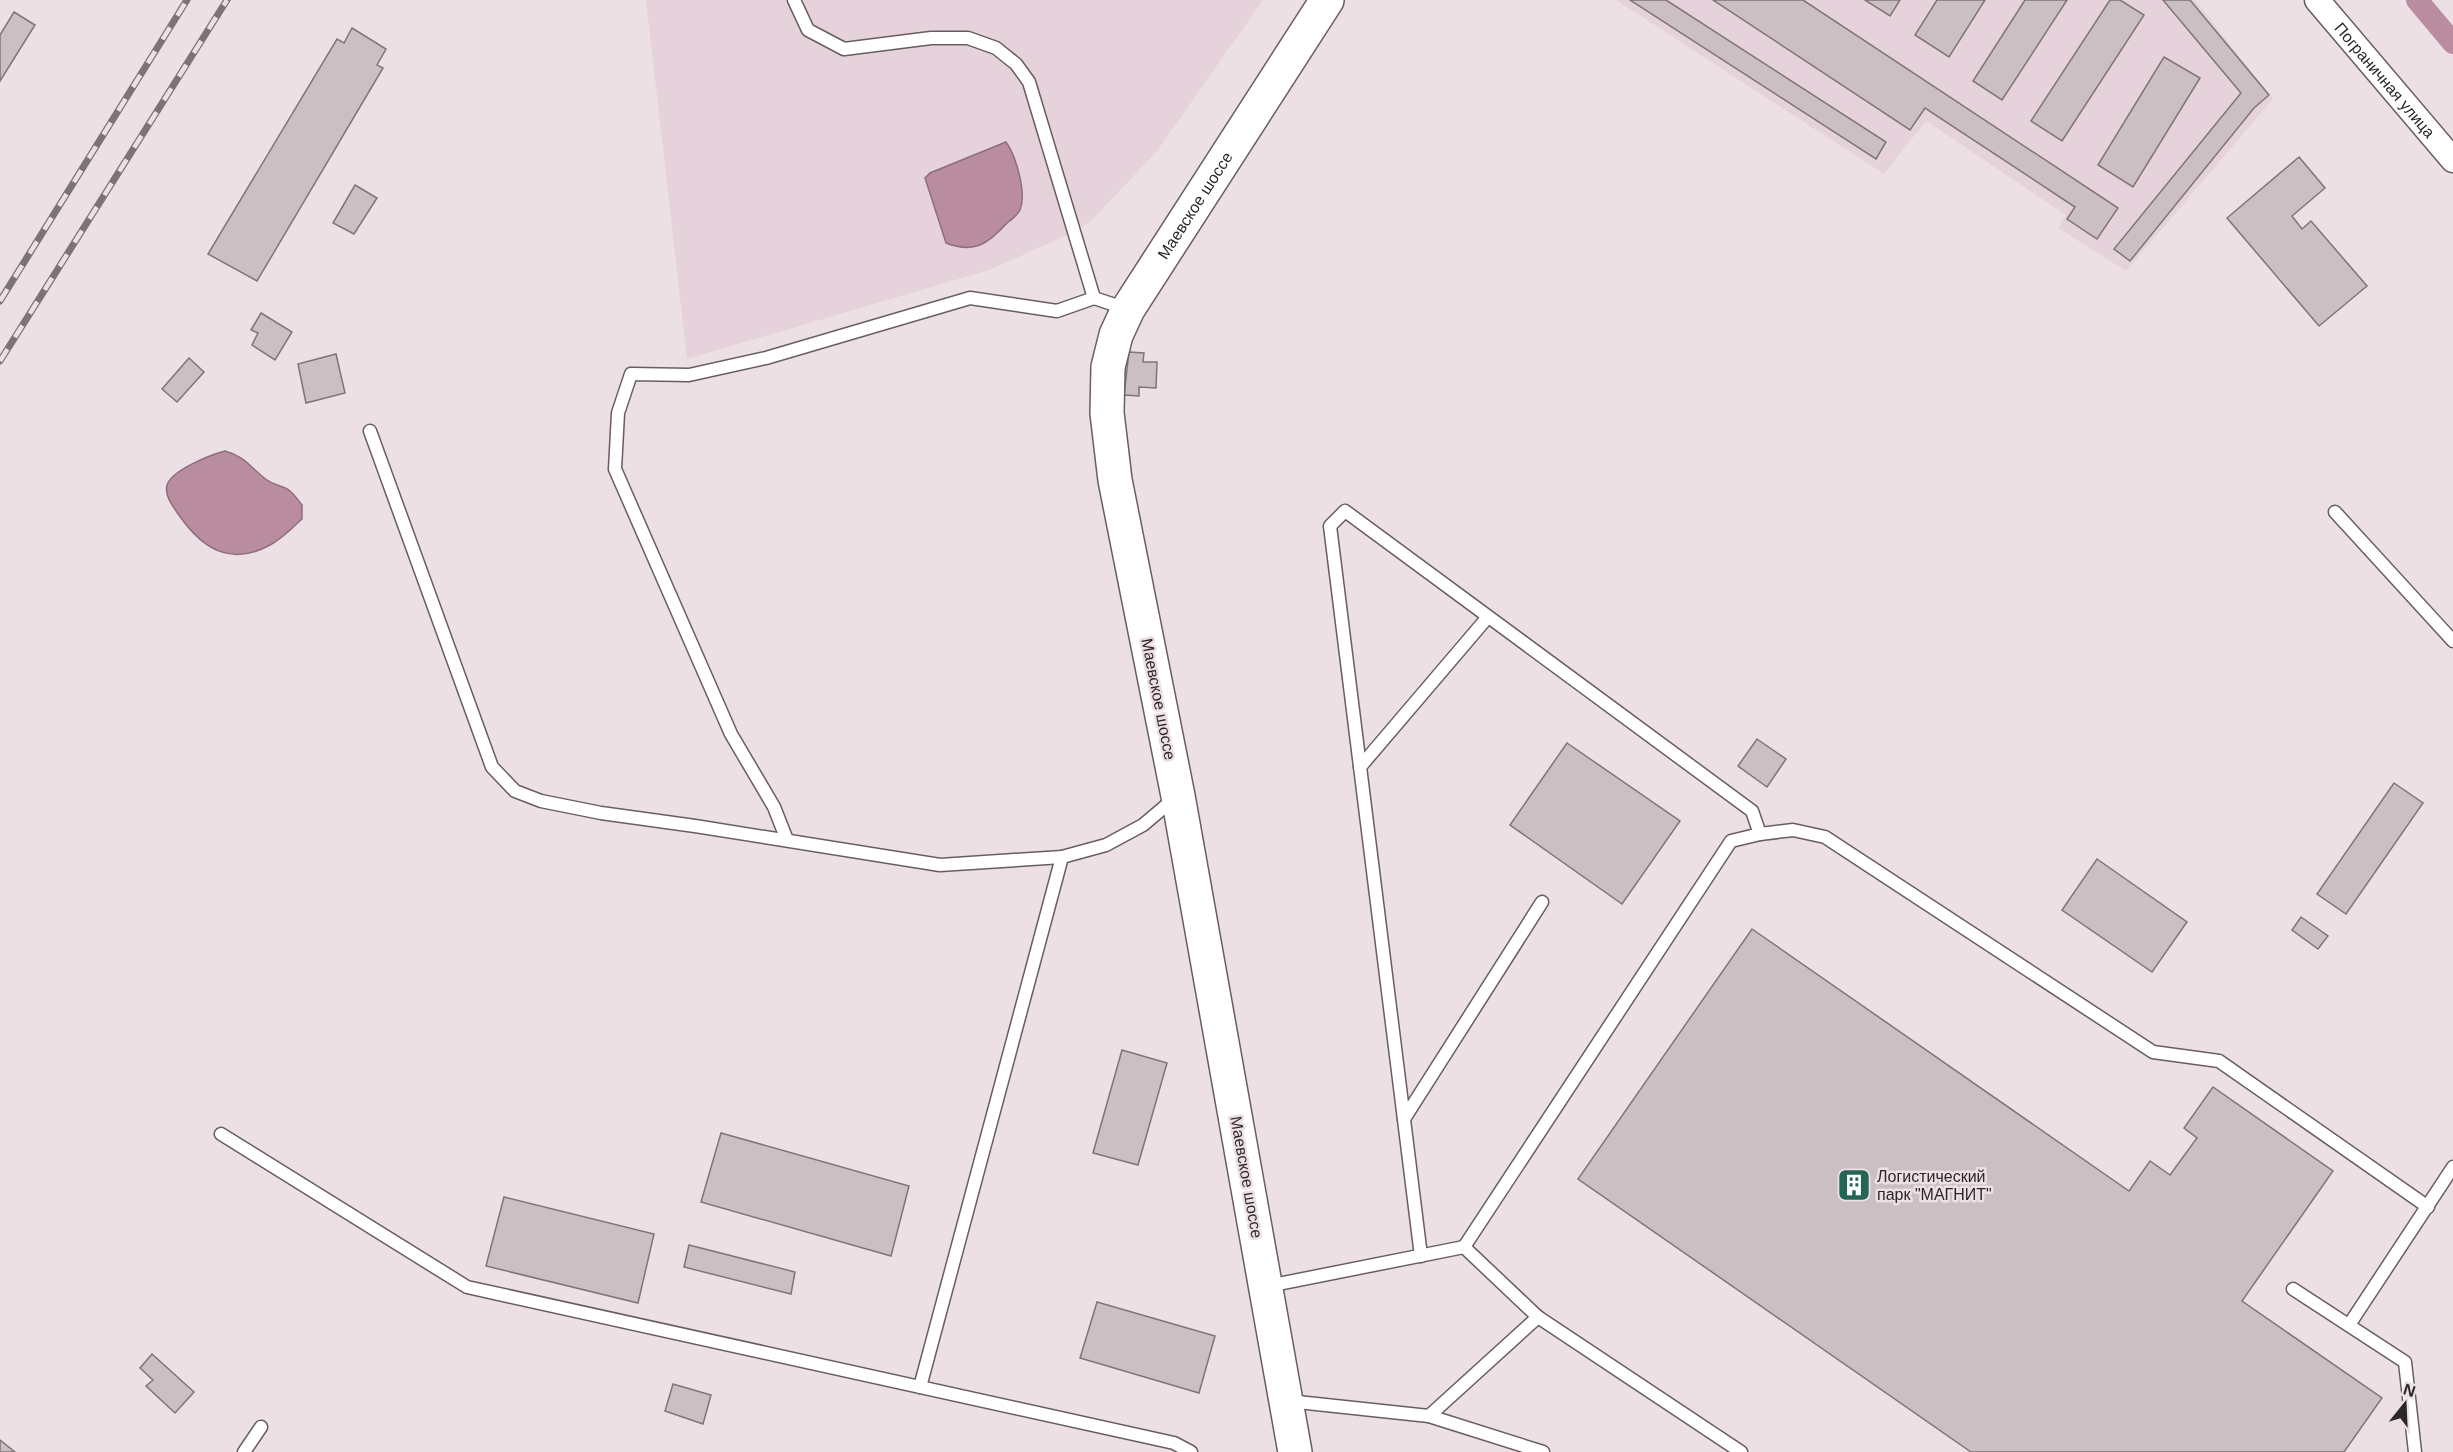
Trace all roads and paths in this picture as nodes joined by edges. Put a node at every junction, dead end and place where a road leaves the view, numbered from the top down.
1 (794, 0) edge
2 (1327, 0) edge
3 (2317, 0) edge
4 (2453, 160) edge
5 (1094, 298) junction
6 (1128, 309) junction
7 (370, 431) dead end
8 (2336, 512) dead end
9 (1487, 618) junction
10 (2453, 641) edge
11 (1360, 767) junction
12 (1178, 796) junction
13 (1760, 834) junction
14 (787, 840) junction
15 (1062, 857) junction
16 (1542, 902) dead end
17 (1404, 1119) junction
18 (221, 1134) dead end
19 (2453, 1167) edge
20 (2428, 1207) junction
21 (1464, 1247) junction
22 (1421, 1256) junction
23 (1266, 1286) junction
24 (2293, 1289) dead end
25 (1538, 1317) junction
26 (2349, 1325) junction
27 (920, 1387) junction
28 (1287, 1401) junction
29 (1429, 1416) junction
30 (261, 1427) dead end
31 (244, 1452) edge
32 (1191, 1452) edge
33 (1295, 1452) edge
34 (1544, 1452) edge
35 (1741, 1452) edge
36 (2415, 1452) edge

1 - 5 lane
2 - 6 street, Маевское шоссе
3 - 4 street, Пограничная улица
5 - 6 lane
5 - 14 lane
6 - 12 street, Маевское шоссе
7 - 14 lane
8 - 10 lane
9 - 11 lane
9 - 11 lane
9 - 13 lane
11 - 17 lane
12 - 15 lane
12 - 23 street, Маевское шоссе
13 - 20 lane
13 - 21 lane
14 - 15 lane
15 - 27 lane
16 - 17 lane
17 - 22 lane
18 - 27 lane
19 - 20 lane
20 - 26 lane
21 - 22 lane
21 - 25 lane
22 - 23 lane
23 - 28 street, Маевское шоссе
24 - 26 lane
25 - 29 lane
25 - 35 lane
26 - 36 lane
27 - 32 lane
28 - 29 lane
28 - 33 street, Маевское шоссе
29 - 34 lane
30 - 31 lane

